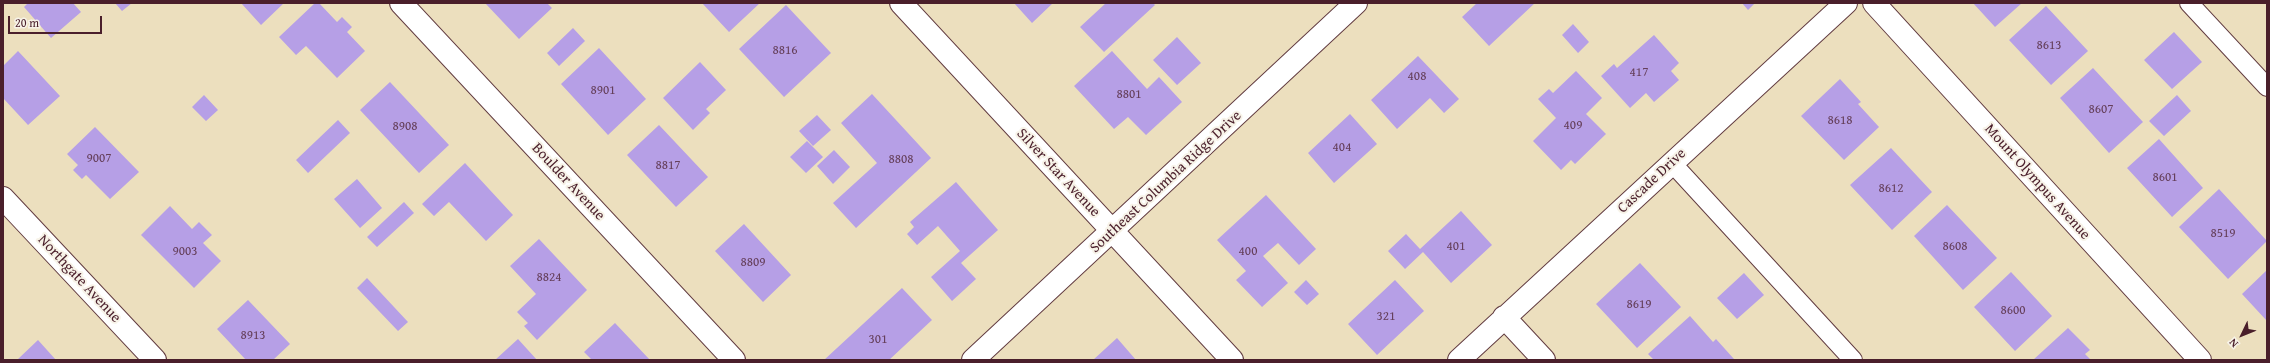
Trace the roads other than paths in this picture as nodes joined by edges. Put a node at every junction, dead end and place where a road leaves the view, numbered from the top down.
1 (401, 3) edge
2 (901, 3) edge
3 (1356, 3) edge
4 (1846, 3) edge
5 (1874, 3) edge
6 (2189, 3) edge
7 (2267, 87) edge
8 (1672, 163) junction
9 (3, 198) edge
10 (1113, 232) junction
11 (1504, 317) junction
12 (155, 360) edge
13 (734, 360) edge
14 (973, 360) edge
15 (1232, 360) edge
16 (1459, 360) edge
17 (1544, 360) edge
18 (1853, 360) edge
19 (2200, 360) edge

1 - 13 street, Boulder Avenue
2 - 10 street, Silver Star Avenue
3 - 10 street, Southeast Columbia Ridge Drive
4 - 8 street, Cascade Drive
5 - 19 street, Mount Olympus Avenue
6 - 7 lane
8 - 11 street, Cascade Drive
8 - 18 lane
9 - 12 street, Northgate Avenue
10 - 14 street, Southeast Columbia Ridge Drive
10 - 15 street, Silver Star Avenue
11 - 16 street, Cascade Drive
11 - 17 street

